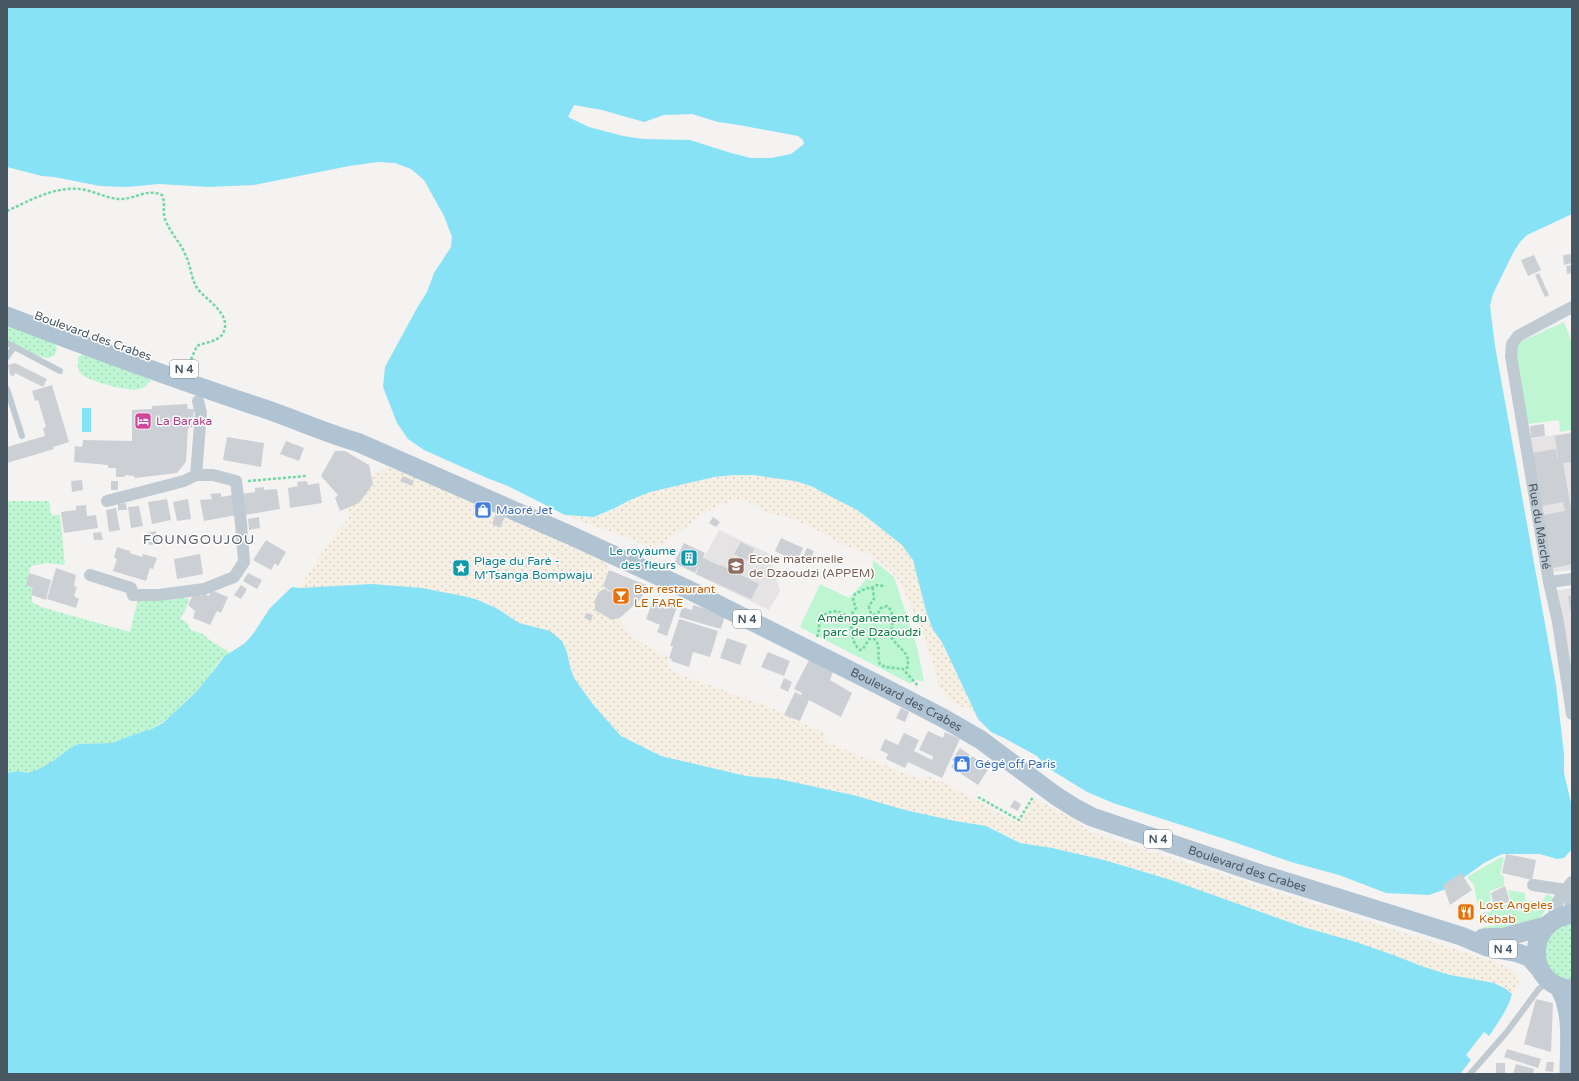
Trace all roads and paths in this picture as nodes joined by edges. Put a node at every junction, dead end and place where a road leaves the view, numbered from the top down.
1 (7, 211) edge
2 (7, 305) edge
3 (1572, 307) edge
4 (7, 316) edge
5 (7, 343) edge
6 (14, 347) junction
7 (7, 357) edge
8 (186, 370) junction
9 (60, 371) dead end
10 (7, 389) edge
11 (198, 401) dead end
12 (22, 436) dead end
13 (357, 442) junction
14 (196, 475) junction
15 (306, 476) dead end
16 (236, 481) junction
17 (107, 501) dead end
18 (90, 575) dead end
19 (1572, 579) edge
20 (1549, 582) junction
21 (884, 586) dead end
22 (872, 588) junction
23 (849, 618) junction
24 (815, 641) dead end
25 (906, 671) junction
26 (918, 686) dead end
27 (1572, 709) edge
28 (1035, 793) dead end
29 (978, 797) dead end
30 (1533, 885) dead end
31 (1570, 889) edge
32 (1572, 914) edge
33 (1550, 923) junction
34 (1461, 936) junction
35 (1555, 981) edge
36 (1571, 1036) edge
37 (1470, 1074) edge
38 (1569, 1074) edge

1 - 8 path
2 - 8 main road, Boulevard des Crabes / N 4
3 - 20 street, Rue du Marché
4 - 13 main road, Boulevard des Crabes / N 4
5 - 6 lane
6 - 7 lane
6 - 9 lane
8 - 13 main road, Boulevard des Crabes / N 4
10 - 12 lane
11 - 14 street
13 - 34 main road, Boulevard des Crabes / N 4
14 - 16 street
14 - 17 street
15 - 16 path
16 - 18 street
19 - 20 street
20 - 27 street, Rue du Marché
21 - 22 path
22 - 23 path
22 - 25 path
23 - 24 path
23 - 25 path
25 - 26 path
28 - 29 path
30 - 31 street
31 - 32 street
31 - 33 street
32 - 33 main road, Boulevard des Crabes
33 - 34 main road, Boulevard des Crabes / N 4
33 - 35 main road
34 - 35 main road, Boulevard des Crabes / N 4
35 - 36 main road, N 4
35 - 37 lane
36 - 38 main road, N 4

